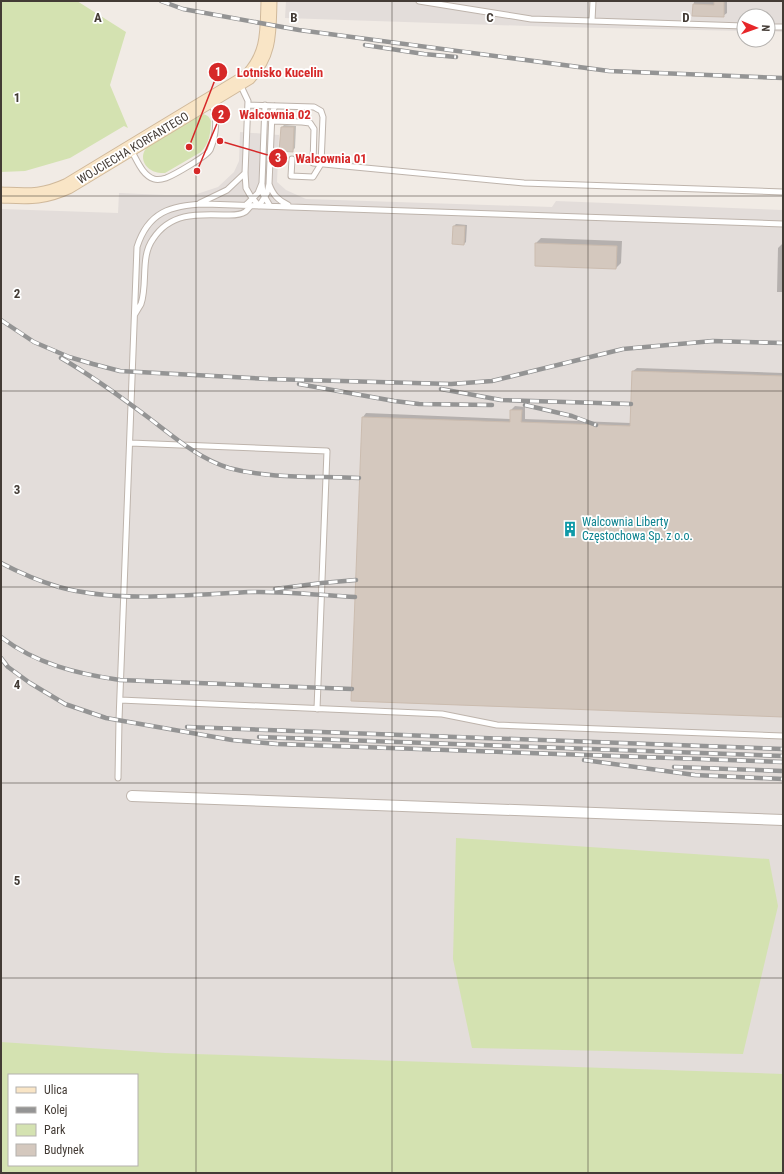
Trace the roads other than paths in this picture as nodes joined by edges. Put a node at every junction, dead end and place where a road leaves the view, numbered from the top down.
1 (269, 1) edge
2 (419, 1) edge
3 (593, 1) edge
4 (592, 21) junction
5 (736, 26) edge
6 (239, 83) junction
7 (210, 102) junction
8 (248, 105) junction
9 (265, 105) junction
10 (275, 106) junction
11 (272, 121) junction
12 (131, 149) junction
13 (292, 159) dead end
14 (321, 164) junction
15 (245, 173) junction
16 (262, 183) junction
17 (269, 184) junction
18 (783, 192) edge
19 (1, 195) edge
20 (265, 198) junction
21 (253, 199) junction
22 (196, 204) junction
23 (248, 205) junction
24 (259, 206) junction
25 (270, 206) junction
26 (291, 207) junction
27 (783, 224) edge
28 (134, 315) junction
29 (130, 443) junction
30 (120, 700) junction
31 (317, 708) junction
32 (783, 736) edge
33 (118, 778) dead end
34 (132, 796) dead end
35 (783, 820) edge

1 - 6 street, WOJCIECHA KORFANTEGO
2 - 4 lane
3 - 4 lane
4 - 5 lane
6 - 7 street, WOJCIECHA KORFANTEGO
6 - 8 lane
7 - 12 street, WOJCIECHA KORFANTEGO
7 - 12 lane
8 - 9 lane
8 - 15 lane
9 - 10 lane
9 - 16 lane
10 - 11 lane
10 - 14 lane
11 - 14 lane
11 - 17 lane
12 - 19 street, WOJCIECHA KORFANTEGO
13 - 14 lane
14 - 18 lane
15 - 21 lane
15 - 22 lane
16 - 20 lane
16 - 21 lane
17 - 20 lane
17 - 26 lane
20 - 24 lane
20 - 25 lane
21 - 23 lane
21 - 24 lane
22 - 23 lane
22 - 28 lane
23 - 24 lane
23 - 28 lane
24 - 25 lane
25 - 26 lane
26 - 27 lane
28 - 29 lane
29 - 30 lane
29 - 31 lane
30 - 31 lane
30 - 33 lane
31 - 32 lane
34 - 35 street

